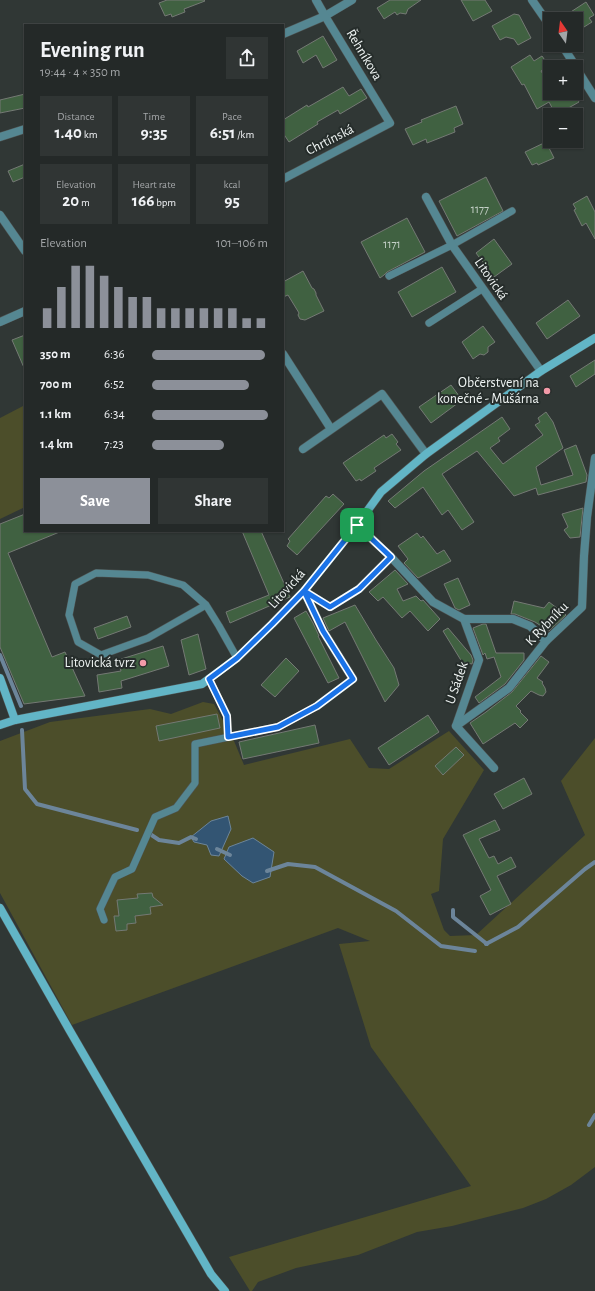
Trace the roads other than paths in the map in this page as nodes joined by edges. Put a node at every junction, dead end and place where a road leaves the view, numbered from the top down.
1 (316, 0) edge
2 (352, 0) edge
3 (532, 0) edge
4 (325, 16) junction
5 (543, 16) edge
6 (284, 34) edge
7 (583, 78) edge
8 (595, 98) edge
9 (390, 123) joint
10 (24, 129) edge
11 (0, 137) edge
12 (284, 178) edge
13 (426, 197) dead end
14 (512, 211) dead end
15 (0, 215) edge
16 (452, 245) junction
17 (24, 250) edge
18 (389, 276) dead end
19 (482, 289) junction
20 (24, 311) edge
21 (0, 322) edge
22 (429, 323) dead end
23 (595, 338) edge
24 (284, 356) edge
25 (284, 367) edge
26 (541, 371) junction
27 (294, 373) junction
28 (331, 429) junction
29 (303, 449) dead end
30 (426, 454) junction
31 (595, 458) edge
32 (357, 525) junction
33 (391, 557) junction
34 (304, 591) junction
35 (206, 605) junction
36 (464, 619) junction
37 (546, 641) junction
38 (237, 658) junction
39 (0, 678) edge
40 (209, 679) junction
41 (317, 706) joint
42 (15, 720) junction
43 (0, 726) edge
44 (456, 726) junction
45 (228, 737) junction
46 (494, 768) dead end
47 (0, 908) edge
48 (104, 920) dead end
49 (225, 1291) edge

1 - 4 street, Řehníkova
2 - 4 street
3 - 5 street
4 - 6 street
4 - 9 street, Řehníkova
7 - 8 street
9 - 12 street, Chrtínská
10 - 11 street
13 - 16 street, Litovická
14 - 16 lane
15 - 17 street
16 - 18 lane
16 - 19 street, Litovická
19 - 22 lane
19 - 26 street, Litovická
20 - 21 street
23 - 26 street, Litovická
24 - 27 street
25 - 27 street
26 - 30 street, Litovická
27 - 28 street
28 - 29 street
28 - 30 street
30 - 32 street, Litovická
31 - 37 street, K Rybníku
32 - 33 street
32 - 34 street, Litovická
33 - 34 street
33 - 36 street
34 - 38 street, Litovická
34 - 41 street
35 - 35 lane
35 - 38 lane
36 - 37 street
36 - 44 street, U Sádek
37 - 44 street, K Rybníku
38 - 40 street, Litovická
39 - 42 street
40 - 42 street, Litovická
40 - 45 lane
41 - 45 lane
42 - 43 street, Litovická
44 - 46 street, U Sádek
45 - 48 lane
47 - 49 street

